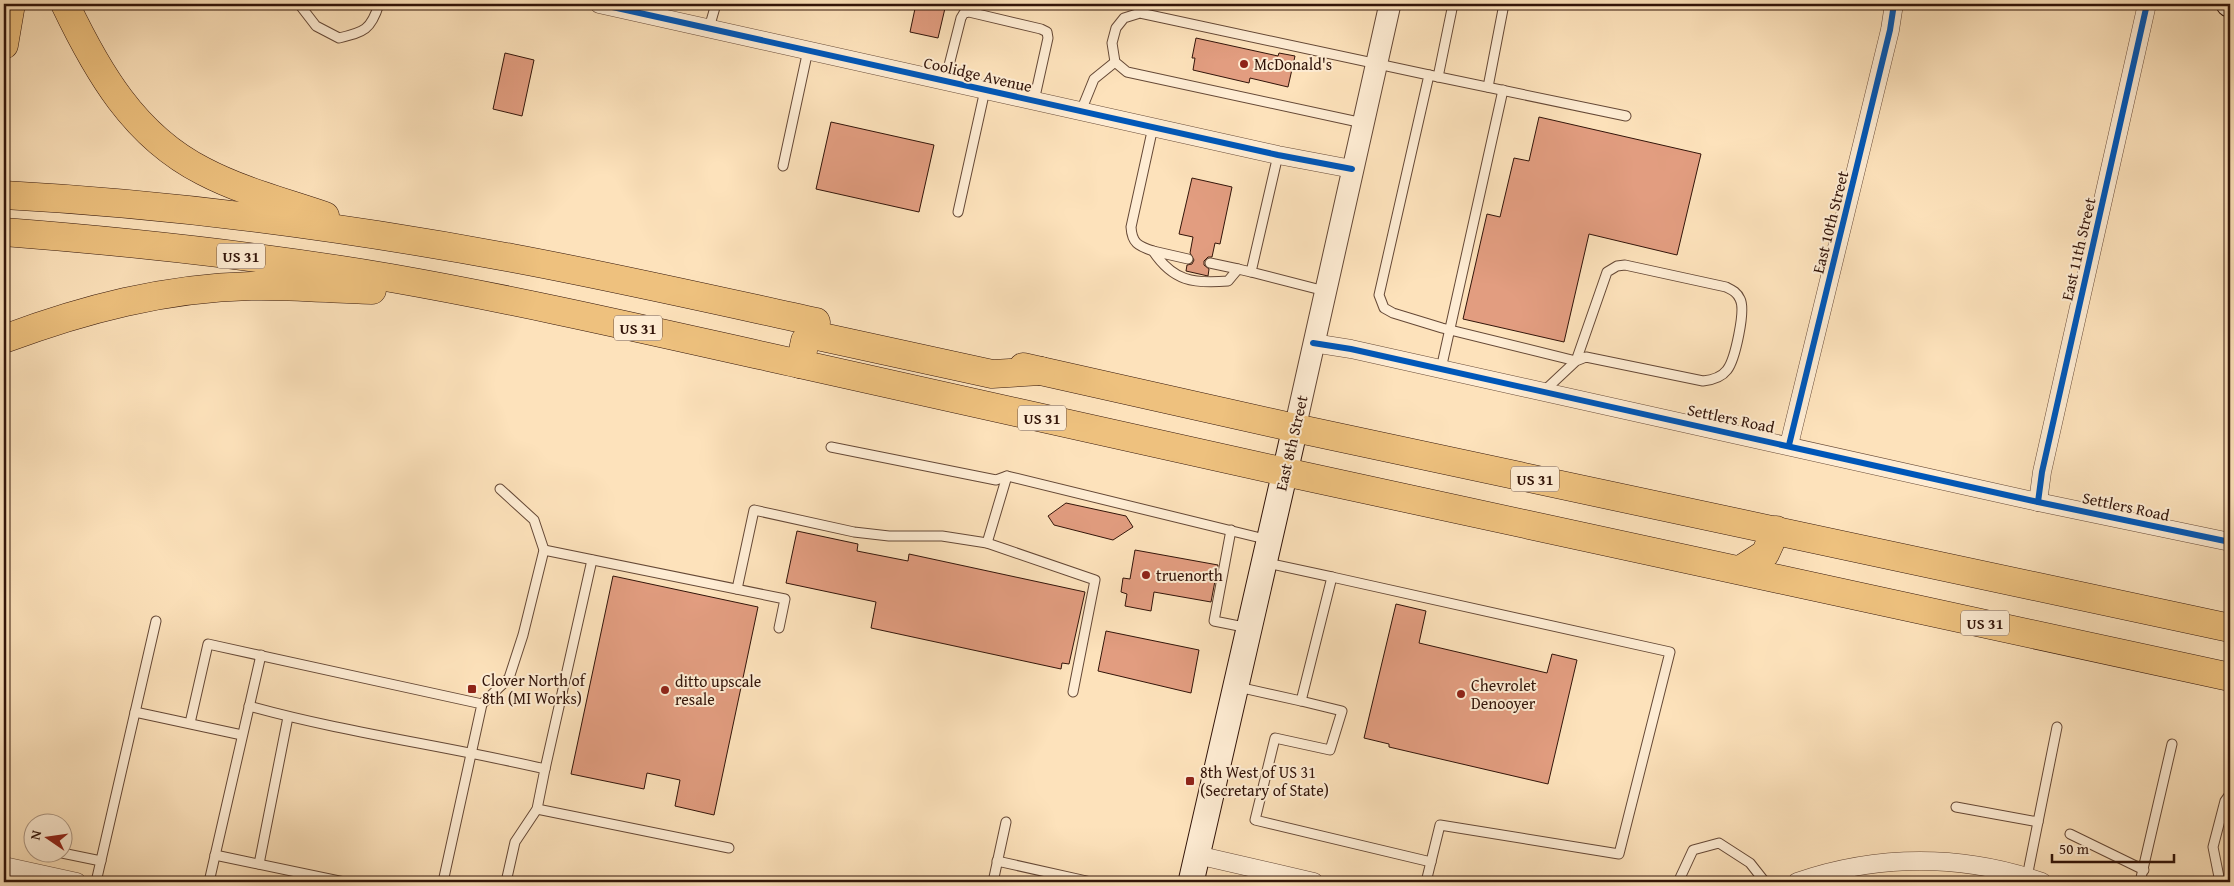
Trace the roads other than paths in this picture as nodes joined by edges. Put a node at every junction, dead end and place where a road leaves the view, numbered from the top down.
1 (11, 4) edge
2 (65, 4) edge
3 (299, 4) edge
4 (379, 4) edge
5 (599, 4) edge
6 (716, 4) edge
7 (1390, 4) edge
8 (1453, 4) edge
9 (1504, 4) edge
10 (1894, 4) edge
11 (2147, 4) edge
12 (1139, 8) edge
13 (709, 28) junction
14 (4, 45) edge
15 (808, 50) junction
16 (1115, 62) junction
17 (1376, 66) junction
18 (1433, 76) junction
19 (945, 81) junction
20 (1488, 87) junction
21 (985, 90) junction
22 (1503, 90) junction
23 (1034, 101) junction
24 (1081, 111) junction
25 (1626, 116) dead end
26 (1363, 123) junction
27 (1154, 127) junction
28 (1278, 155) junction
29 (783, 166) dead end
30 (1352, 169) junction
31 (4, 195) edge
32 (958, 212) dead end
33 (4, 232) edge
34 (390, 238) junction
35 (1153, 251) junction
36 (1188, 259) dead end
37 (1210, 264) dead end
38 (1238, 270) junction
39 (1251, 272) junction
40 (1325, 291) junction
41 (476, 294) junction
42 (1450, 330) junction
43 (4, 339) edge
44 (1313, 343) junction
45 (1576, 361) junction
46 (800, 364) junction
47 (1441, 369) junction
48 (1041, 371) junction
49 (1544, 391) junction
50 (1295, 428) junction
51 (1789, 445) junction
52 (831, 447) dead end
53 (1285, 472) junction
54 (1007, 476) junction
55 (500, 489) dead end
56 (2038, 502) junction
57 (1231, 530) junction
58 (1776, 530) junction
59 (2230, 542) edge
60 (987, 543) junction
61 (544, 550) junction
62 (1267, 551) junction
63 (592, 560) junction
64 (1740, 570) junction
65 (1332, 578) junction
66 (737, 589) junction
67 (156, 621) dead end
68 (779, 628) dead end
69 (1249, 628) junction
70 (2230, 628) edge
71 (261, 655) junction
72 (2230, 677) edge
73 (1235, 687) junction
74 (1073, 692) dead end
75 (1301, 701) junction
76 (482, 704) junction
77 (249, 706) junction
78 (135, 712) junction
79 (288, 717) junction
80 (190, 724) junction
81 (2057, 727) dead end
82 (242, 735) junction
83 (2172, 744) dead end
84 (470, 752) junction
85 (545, 769) junction
86 (2230, 794) edge
87 (1956, 807) dead end
88 (537, 809) junction
89 (1006, 822) dead end
90 (2038, 822) junction
91 (2070, 834) dead end
92 (730, 848) dead end
93 (72, 855) edge
94 (215, 855) junction
95 (1197, 856) junction
96 (101, 860) junction
97 (998, 861) junction
98 (1431, 862) junction
99 (259, 864) junction
100 (4, 866) edge
101 (2144, 870) junction
102 (2000, 876) edge
103 (2035, 880) edge
104 (77, 882) edge
105 (96, 882) edge
106 (209, 882) edge
107 (344, 882) edge
108 (443, 882) edge
109 (506, 882) edge
110 (993, 882) edge
111 (1091, 882) edge
112 (1191, 882) edge
113 (1314, 882) edge
114 (1426, 882) edge
115 (1682, 882) edge
116 (1765, 882) edge
117 (1801, 882) edge
118 (2140, 882) edge
119 (2220, 882) edge

1 - 14 highway
2 - 34 highway
3 - 4 lane
5 - 13 street, Coolidge Avenue
6 - 13 lane
7 - 17 street, East 8th Street
8 - 18 lane
9 - 20 lane
10 - 51 street, East 10th Street
11 - 56 street, East 11th Street
12 - 16 lane
12 - 17 lane
13 - 15 street, Coolidge Avenue
15 - 19 street, Coolidge Avenue
15 - 29 lane
16 - 24 lane
16 - 26 lane
17 - 18 lane
17 - 26 street, East 8th Street
18 - 20 lane
18 - 42 lane
19 - 21 street, Coolidge Avenue
19 - 23 lane
20 - 22 lane
21 - 23 street, Coolidge Avenue
21 - 32 lane
22 - 25 lane
22 - 42 lane
23 - 24 street, Coolidge Avenue
24 - 27 street, Coolidge Avenue
26 - 30 street, East 8th Street
27 - 28 street, Coolidge Avenue
27 - 35 lane
28 - 30 street, Coolidge Avenue
28 - 39 lane
30 - 40 street, East 8th Street
31 - 34 highway, US 31
33 - 41 highway, US 31
34 - 48 highway, US 31
35 - 36 lane
35 - 38 lane
37 - 38 lane
38 - 39 lane
39 - 40 lane
40 - 44 street, East 8th Street
41 - 43 highway
41 - 46 highway, US 31
42 - 45 lane
42 - 47 lane
44 - 47 street, Settlers Road
44 - 50 street, East 8th Street
45 - 45 lane
45 - 49 lane
46 - 48 highway
46 - 53 highway, US 31
47 - 49 street, Settlers Road
48 - 50 highway, US 31
49 - 51 street, Settlers Road
50 - 53 main road, East 8th Street
50 - 58 highway, US 31
51 - 56 street, Settlers Road
52 - 54 lane
53 - 62 main road, East 8th Street
53 - 64 highway, US 31
54 - 57 lane
54 - 60 lane
55 - 61 lane
56 - 59 street, Settlers Road
57 - 62 lane
57 - 69 lane
58 - 64 highway
58 - 70 highway, US 31
60 - 66 lane
60 - 74 lane
61 - 63 lane
61 - 76 lane
62 - 65 lane
62 - 69 main road, East 8th Street
63 - 66 lane
63 - 85 lane
64 - 72 highway, US 31
65 - 75 lane
65 - 98 lane
66 - 68 lane
67 - 78 lane
69 - 73 main road, East 8th Street
71 - 76 lane
71 - 77 lane
71 - 80 lane
73 - 75 lane
73 - 95 main road, East 8th Street
75 - 98 lane
76 - 84 lane
77 - 79 lane
77 - 82 lane
78 - 80 lane
78 - 96 lane
79 - 84 lane
79 - 99 lane
80 - 82 lane
81 - 90 lane
82 - 94 lane
83 - 101 lane
84 - 85 lane
84 - 108 lane
85 - 88 lane
86 - 119 lane
87 - 90 lane
88 - 92 lane
88 - 109 lane
89 - 97 lane
90 - 103 lane
91 - 101 lane
93 - 96 lane
94 - 99 lane
94 - 106 lane
95 - 112 main road, East 8th Street
95 - 113 street
96 - 105 lane
97 - 110 lane
97 - 111 lane
98 - 114 lane
99 - 107 lane
100 - 104 street
101 - 118 lane
102 - 103 street
102 - 117 street
115 - 116 lane

